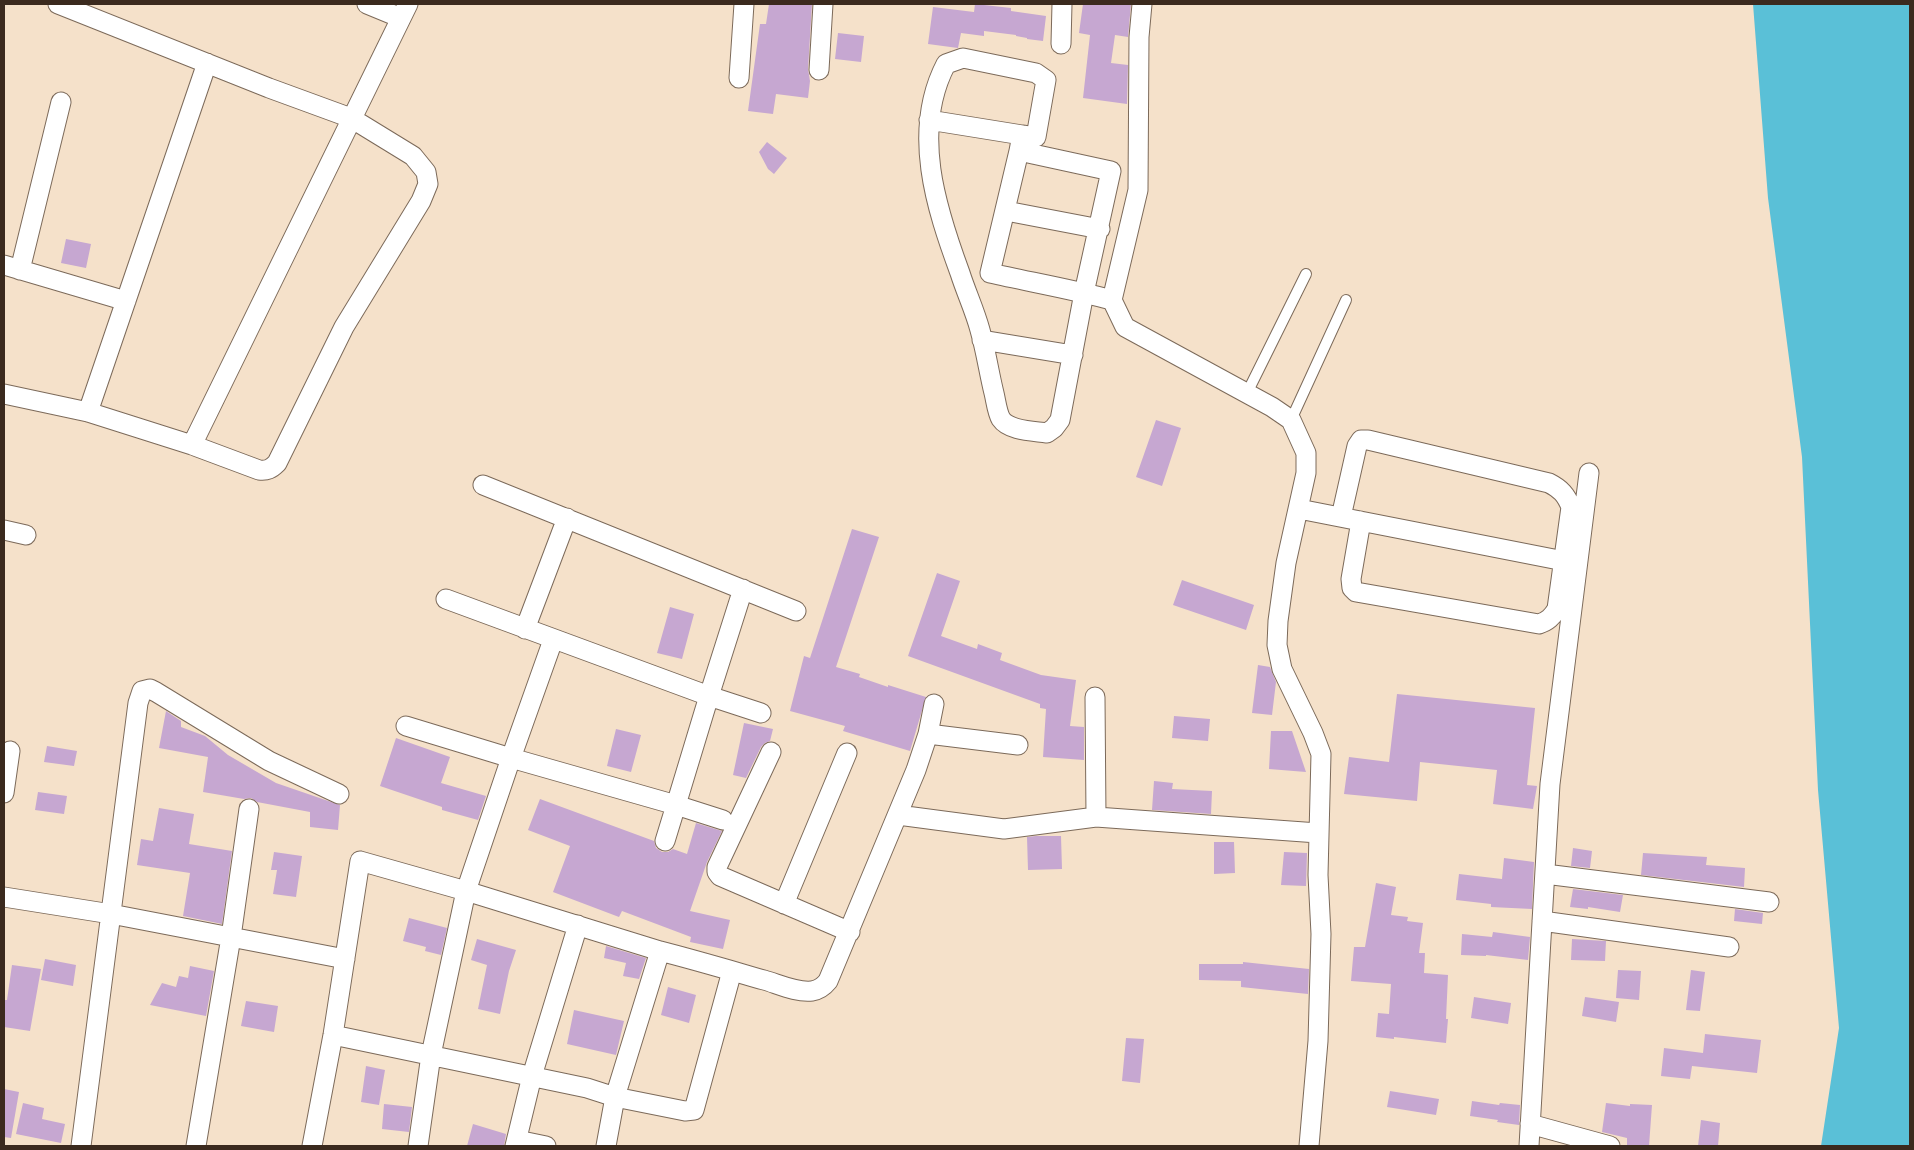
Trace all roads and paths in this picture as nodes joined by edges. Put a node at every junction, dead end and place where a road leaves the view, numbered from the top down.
1 (58, 4) edge
2 (367, 4) edge
3 (744, 4) edge
4 (823, 4) edge
5 (1062, 4) edge
6 (1142, 4) edge
7 (404, 11) edge
8 (1061, 44) dead end
9 (207, 63) junction
10 (818, 70) dead end
11 (739, 78) dead end
12 (61, 102) dead end
13 (351, 118) junction
14 (929, 120) junction
15 (1020, 143) junction
16 (1111, 171) junction
17 (1138, 182) junction
18 (1006, 211) junction
19 (1100, 229) junction
20 (12, 267) edge
21 (990, 272) junction
22 (1306, 274) dead end
23 (965, 287) junction
24 (1084, 294) junction
25 (1112, 300) junction
26 (1346, 300) dead end
27 (126, 301) junction
28 (982, 340) junction
29 (1073, 355) junction
30 (1247, 393) junction
31 (4, 394) edge
32 (88, 412) junction
33 (1291, 420) junction
34 (192, 445) junction
35 (1589, 473) dead end
36 (483, 485) dead end
37 (1299, 508) junction
38 (1341, 517) junction
39 (567, 518) junction
40 (1361, 521) junction
41 (4, 530) edge
42 (26, 535) dead end
43 (1564, 561) junction
44 (743, 589) junction
45 (446, 599) dead end
46 (796, 611) dead end
47 (525, 629) junction
48 (554, 640) junction
49 (709, 696) junction
50 (1095, 697) dead end
51 (934, 704) dead end
52 (761, 713) dead end
53 (406, 726) dead end
54 (928, 734) junction
55 (1018, 745) dead end
56 (10, 751) dead end
57 (771, 752) dead end
58 (847, 753) dead end
59 (511, 758) junction
60 (4, 793) edge
61 (338, 794) dead end
62 (676, 805) junction
63 (249, 809) dead end
64 (898, 815) junction
65 (1096, 817) junction
66 (722, 820) dead end
67 (1318, 833) junction
68 (666, 841) dead end
69 (1545, 874) junction
70 (466, 891) junction
71 (4, 896) edge
72 (1768, 902) dead end
73 (784, 904) junction
74 (111, 914) junction
75 (1542, 921) junction
76 (578, 925) junction
77 (850, 932) junction
78 (232, 937) junction
79 (1729, 947) dead end
80 (660, 951) junction
81 (345, 959) junction
82 (732, 970) junction
83 (333, 1035) junction
84 (431, 1055) junction
85 (532, 1076) junction
86 (615, 1097) junction
87 (1530, 1124) junction
88 (516, 1143) edge
89 (81, 1146) edge
90 (196, 1146) edge
91 (312, 1146) edge
92 (418, 1146) edge
93 (546, 1146) edge
94 (606, 1146) edge
95 (1310, 1146) edge
96 (1528, 1146) edge
97 (1610, 1146) edge

1 - 9 street
2 - 7 street
3 - 11 street
4 - 10 street
5 - 8 street
6 - 17 street
7 - 13 street
9 - 13 street
9 - 27 street
12 - 20 street
13 - 34 street
13 - 34 street
14 - 15 street
14 - 15 street
14 - 23 street
15 - 16 street
15 - 18 street
16 - 17 street
16 - 19 street
17 - 25 street
18 - 19 street
18 - 21 street
19 - 24 street
20 - 27 street
21 - 23 street
21 - 24 street
22 - 30 lane
23 - 28 street
24 - 25 street
24 - 29 street
25 - 30 street
26 - 33 lane
27 - 32 street
28 - 29 street
28 - 29 street
30 - 33 street
31 - 32 street
32 - 34 street
33 - 37 street
35 - 69 street
36 - 39 street
37 - 38 street
37 - 67 street
38 - 40 street
38 - 43 street
39 - 44 street
39 - 47 street
40 - 43 street
40 - 43 street
41 - 42 street
44 - 46 street
44 - 49 street
45 - 47 street
47 - 48 street
48 - 49 street
48 - 59 street
49 - 52 street
49 - 62 street
50 - 65 street
51 - 54 street
53 - 59 street
54 - 55 street
54 - 64 street
56 - 60 street
57 - 73 street
58 - 73 street
59 - 62 street
59 - 70 street
61 - 74 street
62 - 66 street
62 - 68 street
63 - 78 street
64 - 65 street
64 - 77 street
65 - 67 street
67 - 95 street
69 - 72 street
69 - 75 street
70 - 76 street
70 - 81 street
70 - 84 street
71 - 74 street
73 - 77 street
74 - 78 street
74 - 89 street
75 - 79 street
75 - 87 street
76 - 80 street
76 - 85 street
77 - 82 street
78 - 81 street
78 - 90 street
80 - 82 street
80 - 86 street
81 - 83 street
82 - 86 street
83 - 84 street
83 - 91 street
84 - 85 street
84 - 92 street
85 - 86 street
85 - 88 street
86 - 94 street
87 - 96 street
87 - 97 street
88 - 93 street

